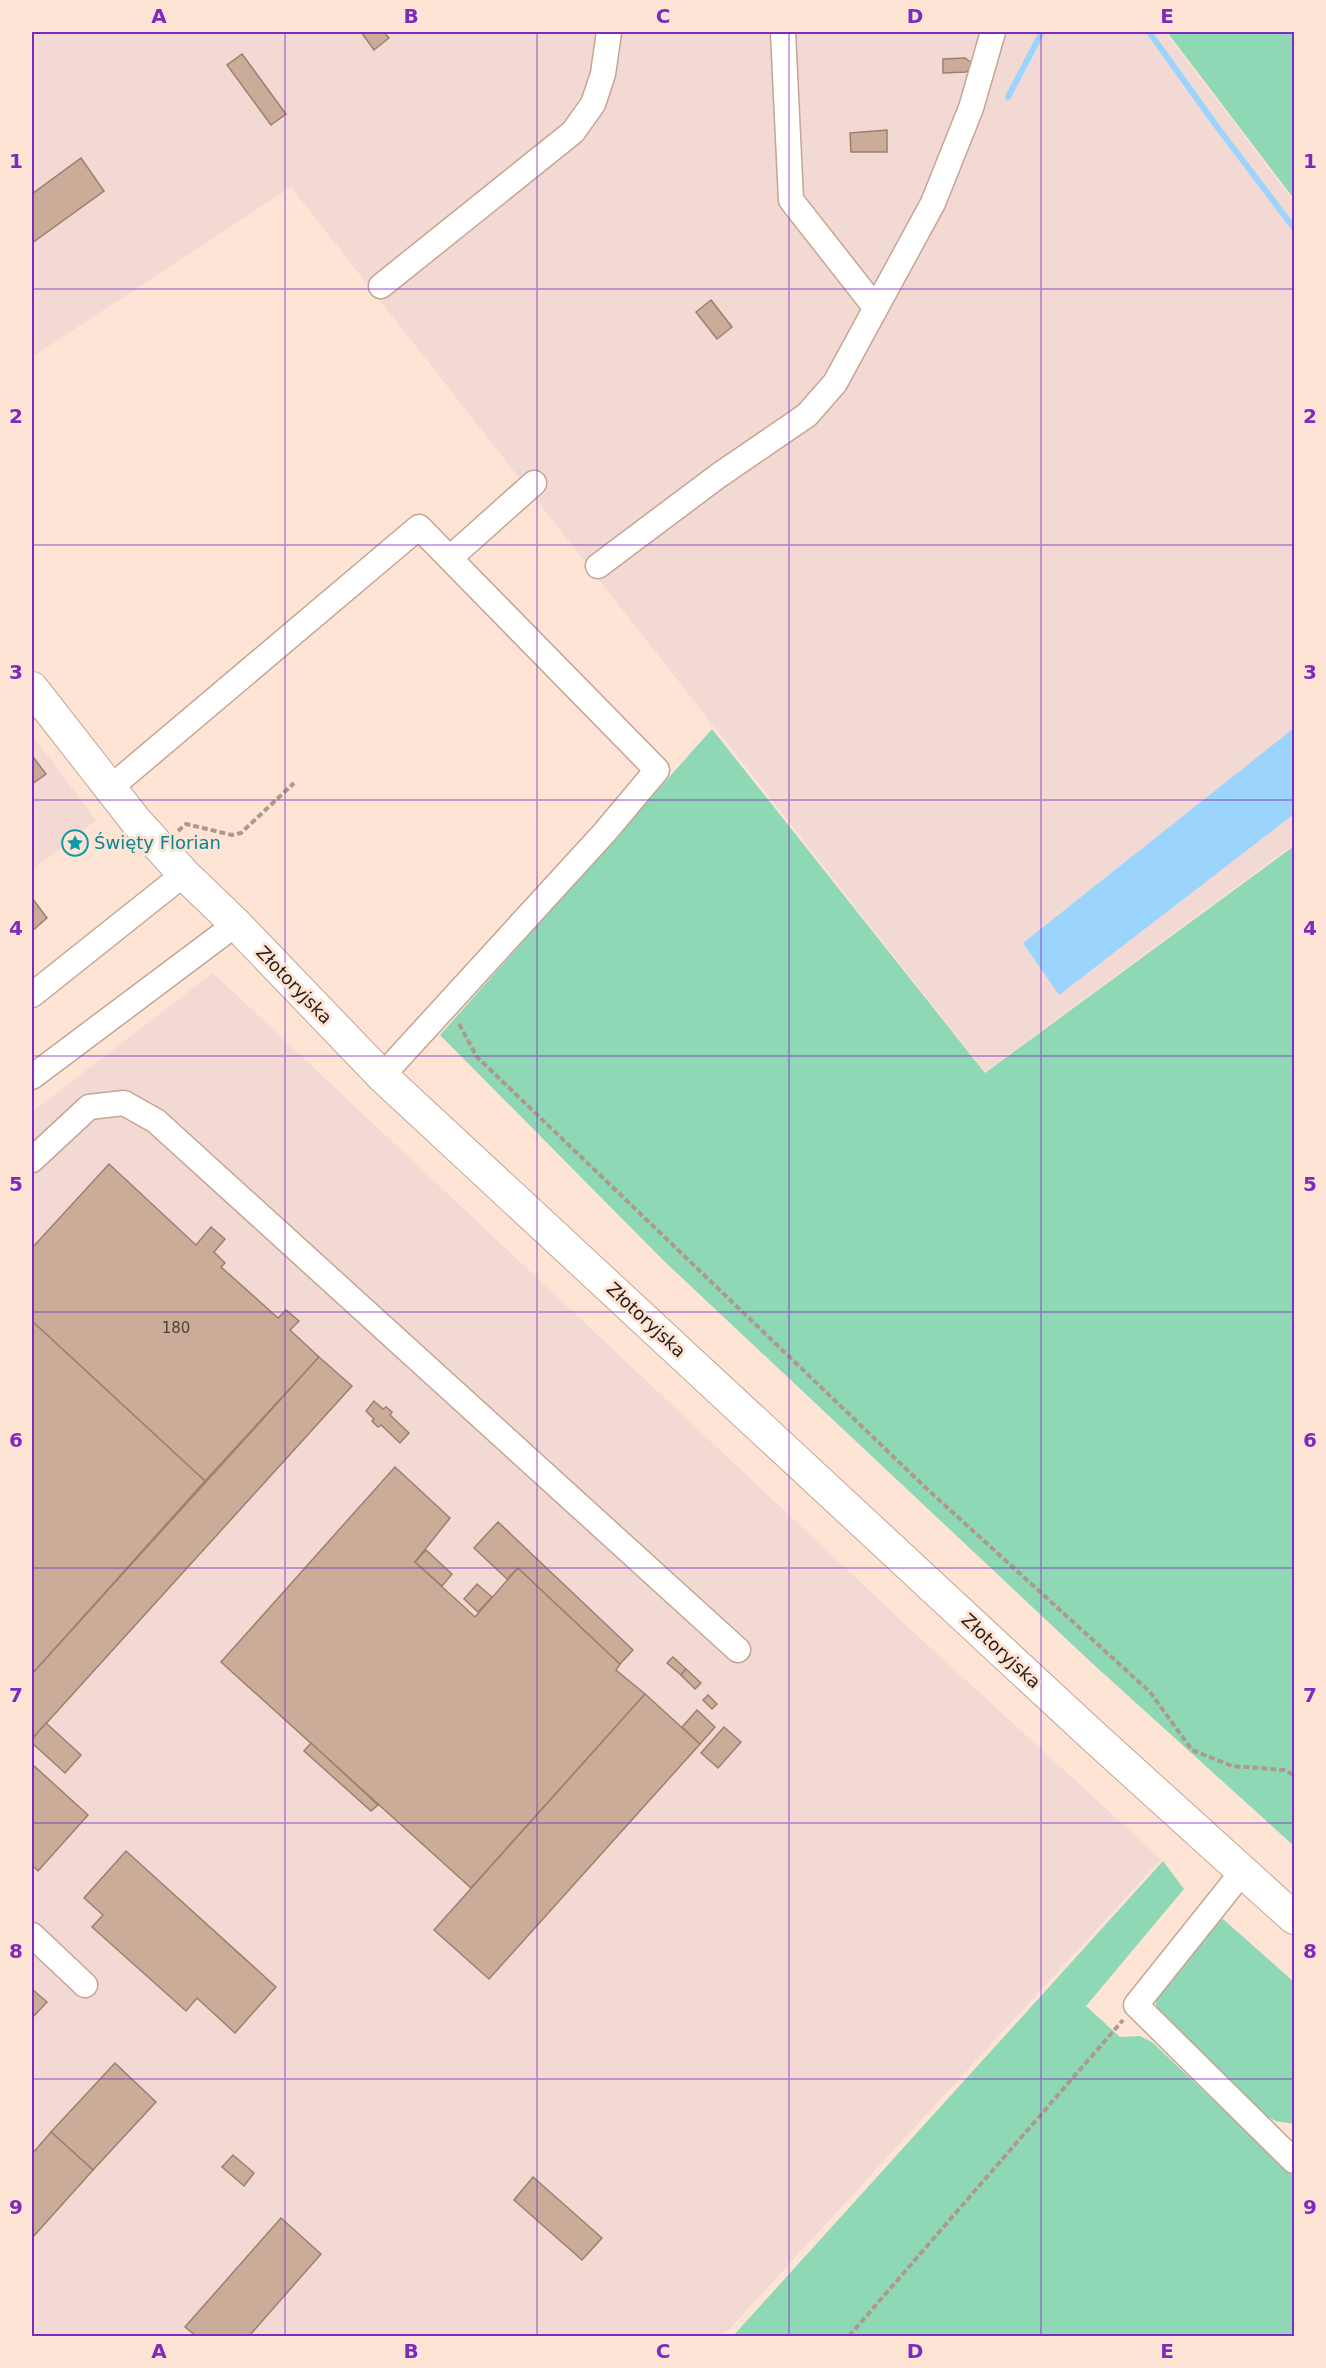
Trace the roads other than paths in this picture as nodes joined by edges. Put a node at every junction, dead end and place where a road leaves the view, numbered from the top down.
1 (609, 32) edge
2 (783, 32) edge
3 (993, 32) edge
4 (381, 286) dead end
5 (875, 307) junction
6 (534, 483) dead end
7 (450, 558) junction
8 (598, 566) dead end
9 (32, 688) edge
10 (110, 788) junction
11 (184, 874) junction
12 (236, 924) junction
13 (32, 995) edge
14 (382, 1076) junction
15 (32, 1077) edge
16 (32, 1160) edge
17 (738, 1650) dead end
18 (1243, 1871) junction
19 (1294, 1918) edge
20 (32, 1935) edge
21 (85, 1985) dead end
22 (1290, 2150) edge

1 - 4 street
2 - 5 street
3 - 5 street
5 - 8 street
6 - 7 street
7 - 10 street
7 - 14 street
9 - 10 main road, Złotoryjska
10 - 11 main road, Złotoryjska
11 - 12 main road, Złotoryjska
11 - 13 street
12 - 14 main road, Złotoryjska
12 - 15 street
14 - 18 main road, Złotoryjska
16 - 17 street
18 - 19 main road, Złotoryjska
18 - 22 street
20 - 21 street

